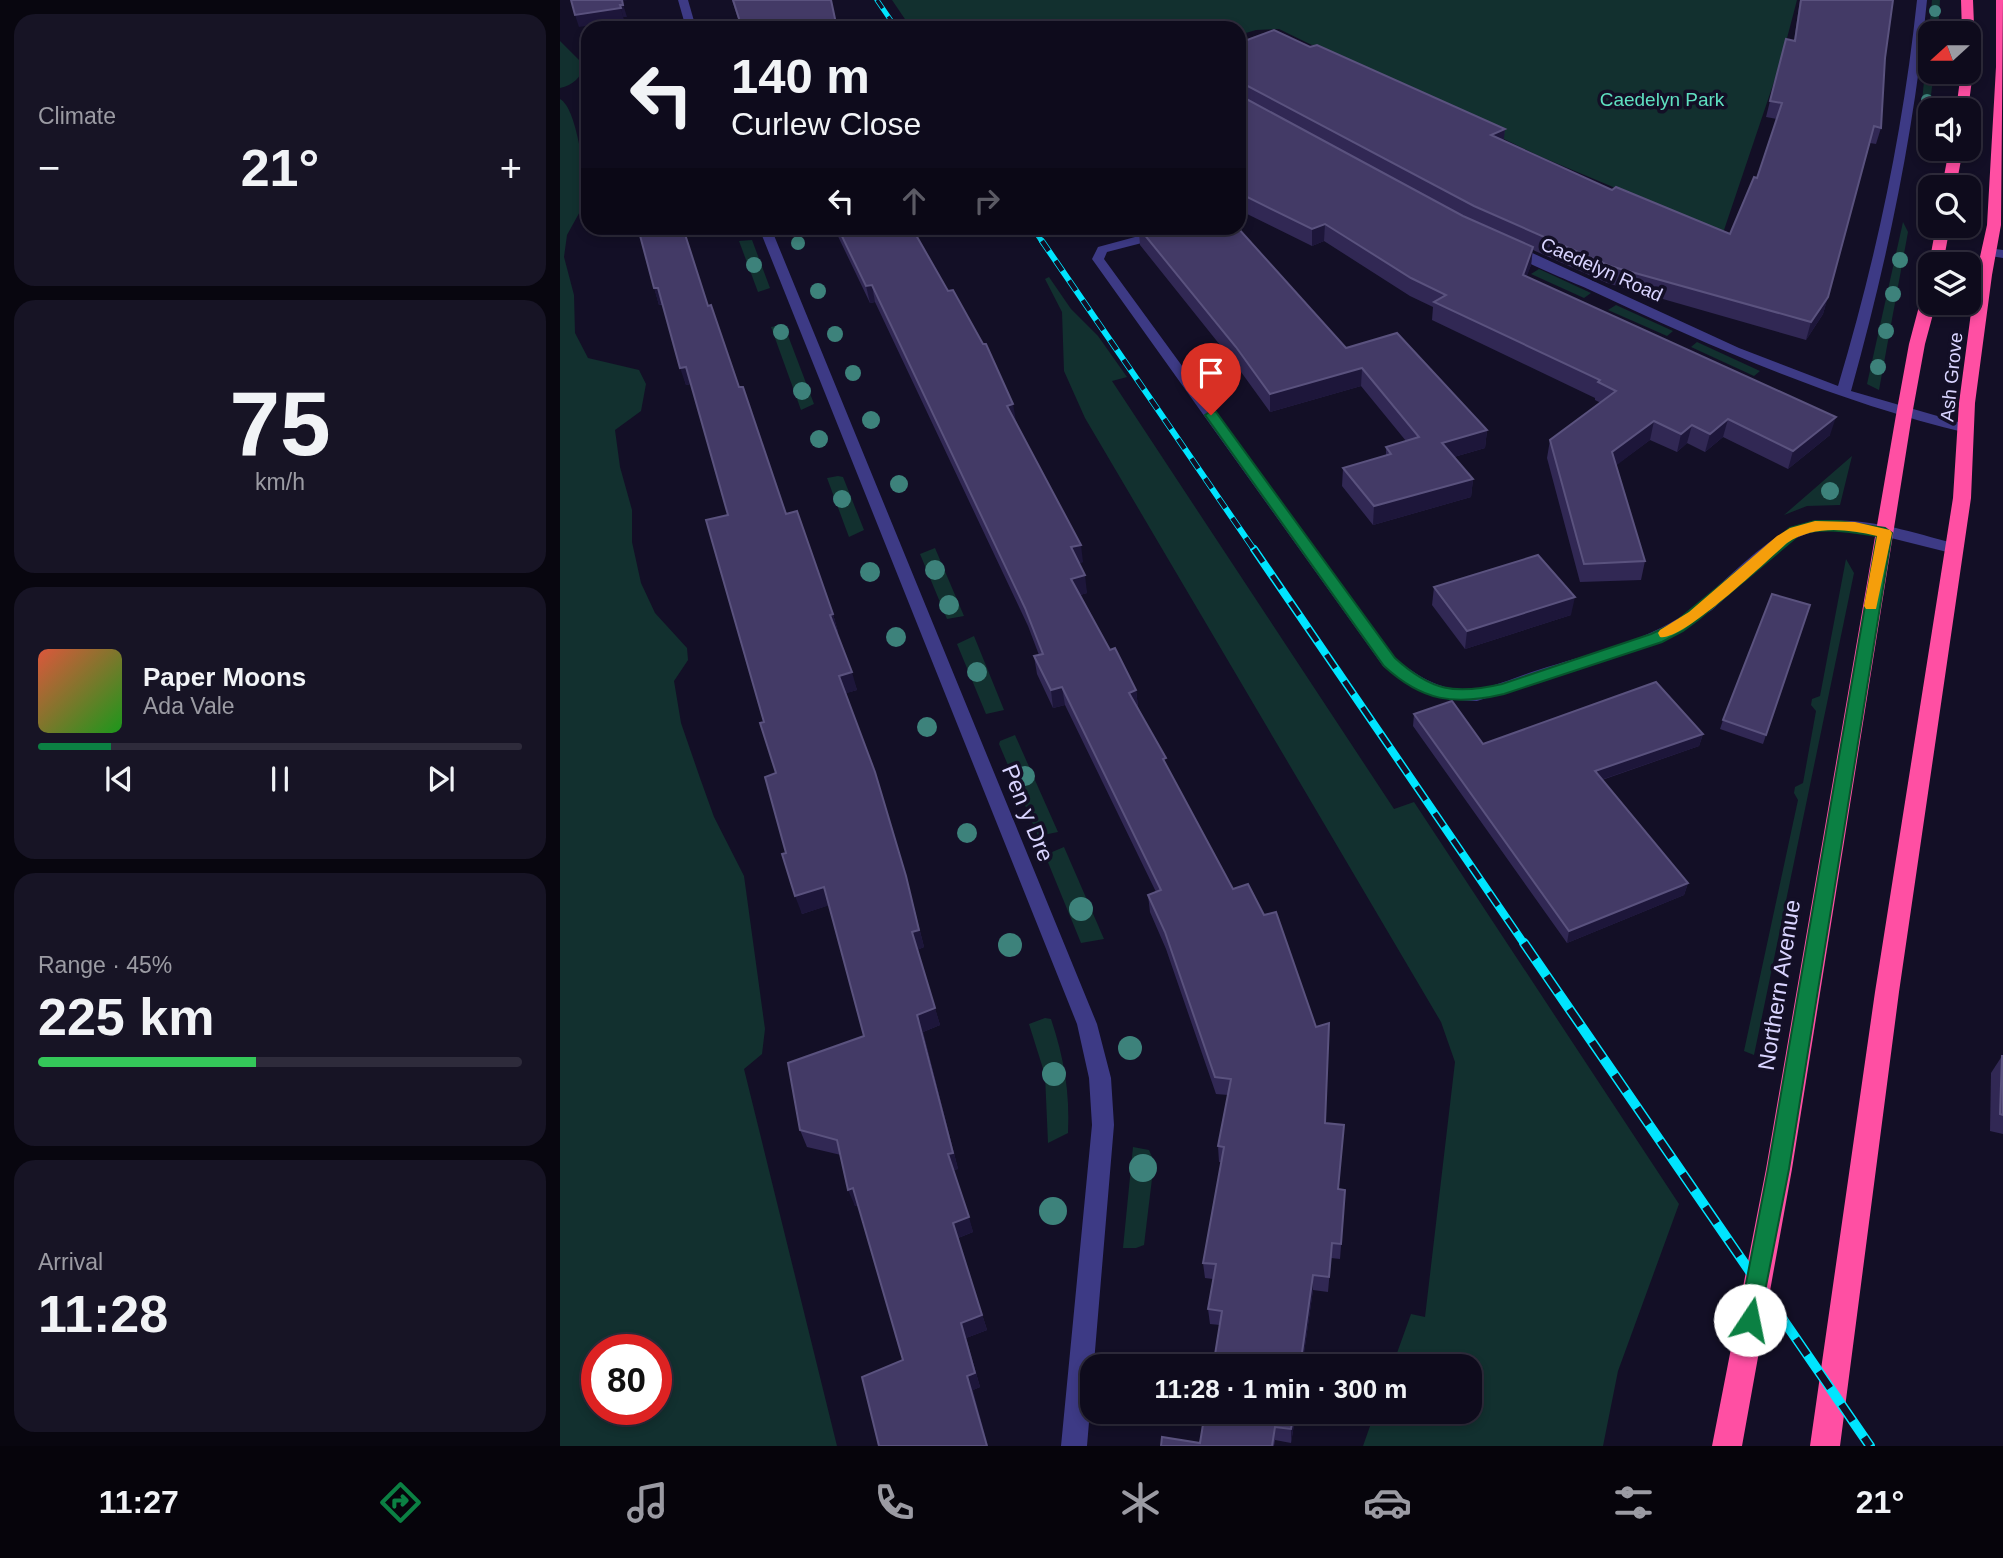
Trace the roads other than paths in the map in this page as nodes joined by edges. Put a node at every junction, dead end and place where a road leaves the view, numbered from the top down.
1 (683, 0) edge
2 (1922, 0) edge
3 (1967, 0) edge
4 (2002, 0) edge
5 (689, 21) edge
6 (1968, 21) edge
7 (768, 235) edge
8 (1156, 235) edge
9 (1502, 244) edge
10 (1996, 253) edge
11 (1925, 315) edge
12 (1843, 393) junction
13 (1904, 415) junction
14 (1967, 429) junction
15 (1885, 533) junction
16 (1955, 549) junction
17 (1074, 1446) edge
18 (1727, 1446) edge
19 (1825, 1446) edge

1 - 5 street
2 - 12 street
3 - 6 highway
4 - 10 highway, Ash Grove
7 - 17 street, Pen y Dre
8 - 15 street
9 - 12 street, Caedelyn Road
10 - 14 highway, Ash Grove
11 - 13 highway, Ash Grove
12 - 13 street, Caedelyn Road
13 - 14 street, Caedelyn Road
13 - 15 highway, Ash Grove
14 - 16 highway, Ash Grove
15 - 16 street
15 - 18 highway, Northern Avenue
16 - 19 highway

